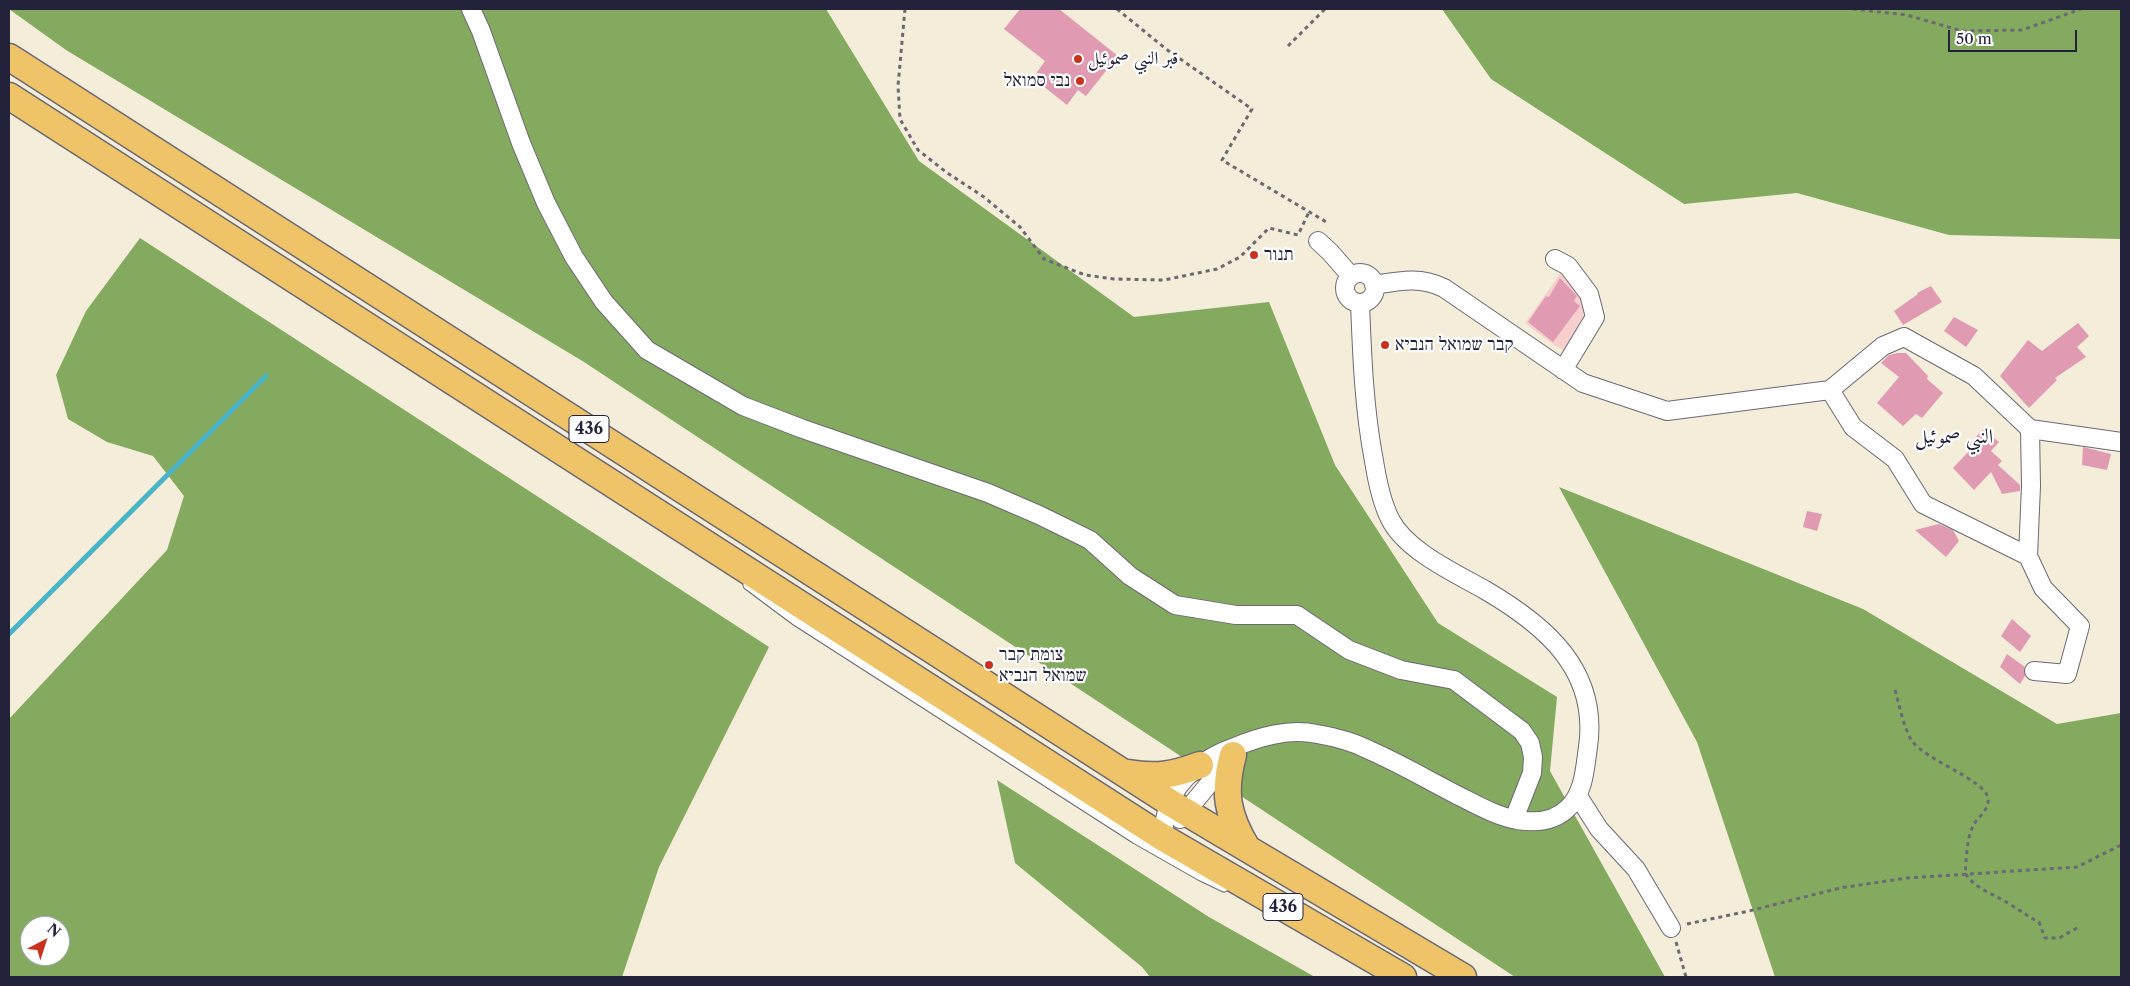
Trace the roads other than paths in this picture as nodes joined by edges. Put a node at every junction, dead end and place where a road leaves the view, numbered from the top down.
1 (471, 9) edge
2 (9, 57) edge
3 (9, 96) edge
4 (1318, 241) dead end
5 (1555, 259) dead end
6 (1351, 276) junction
7 (1374, 285) junction
8 (1360, 303) junction
9 (1563, 370) junction
10 (1830, 390) junction
11 (2030, 428) junction
12 (2121, 442) edge
13 (683, 530) junction
14 (2028, 556) junction
15 (2034, 671) dead end
16 (1241, 748) junction
17 (1200, 765) junction
18 (1122, 772) junction
19 (1578, 796) junction
20 (1178, 807) junction
21 (1514, 819) junction
22 (1162, 837) junction
23 (1247, 848) junction
24 (1289, 911) junction
25 (1671, 928) road end
26 (1404, 977) edge
27 (1463, 977) edge

1 - 21 street
2 - 18 main road, 436
3 - 13 main road, 436
4 - 6 street
5 - 9 street
6 - 7 street
6 - 8 street
7 - 8 street
7 - 9 street
8 - 19 street
9 - 10 street
10 - 11 street
10 - 14 street
11 - 12 street
11 - 14 street
13 - 22 main road, 436
13 - 24 lane
14 - 15 street
16 - 17 street
16 - 20 street
16 - 21 street
16 - 23 main road
17 - 18 main road
17 - 20 street
18 - 20 main road, 436
19 - 21 street
19 - 25 street
20 - 22 street
20 - 23 main road, 436
22 - 24 main road, 436
23 - 27 main road, 436
24 - 26 main road, 436

